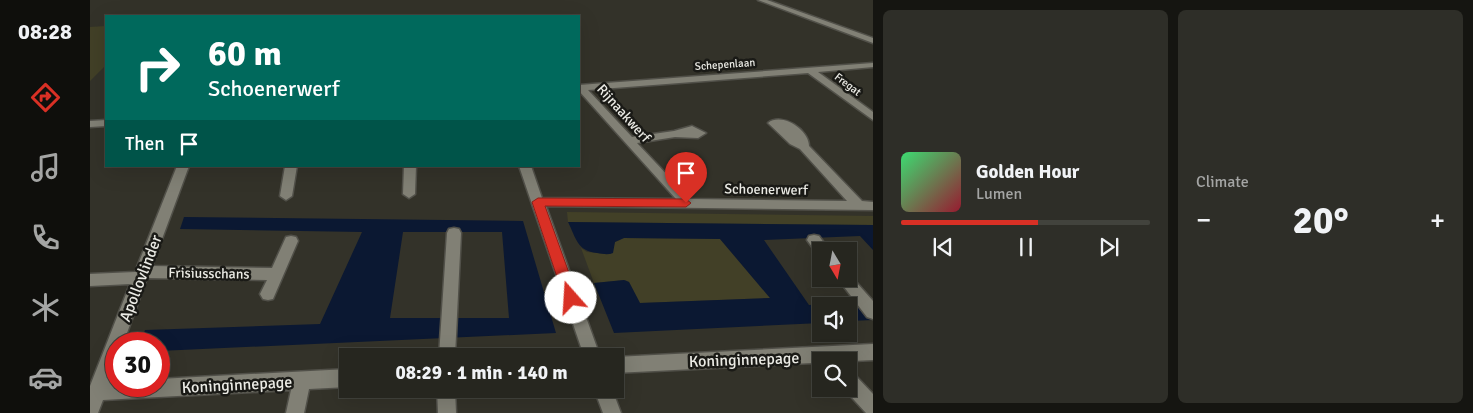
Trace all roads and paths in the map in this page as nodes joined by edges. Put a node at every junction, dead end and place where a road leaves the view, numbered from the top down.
1 (761, 0) edge
2 (871, 40) edge
3 (873, 65) edge
4 (810, 70) junction
5 (580, 88) edge
6 (873, 117) edge
7 (105, 123) edge
8 (90, 124) edge
9 (675, 134) dead end
10 (630, 141) junction
11 (804, 146) dead end
12 (183, 167) edge
13 (291, 167) edge
14 (410, 167) edge
15 (525, 167) edge
16 (410, 194) dead end
17 (286, 196) dead end
18 (538, 202) junction
19 (686, 203) junction
20 (859, 206) junction
21 (873, 206) edge
22 (454, 233) dead end
23 (291, 241) dead end
24 (276, 274) junction
25 (140, 275) junction
26 (90, 280) edge
27 (853, 288) edge
28 (268, 294) dead end
29 (869, 308) edge
30 (447, 348) edge
31 (589, 348) edge
32 (873, 352) edge
33 (857, 354) edge
34 (812, 359) edge
35 (624, 365) edge
36 (339, 378) edge
37 (302, 380) junction
38 (857, 390) edge
39 (97, 391) junction
40 (446, 398) edge
41 (606, 398) edge
42 (873, 407) edge
43 (90, 409) edge
44 (295, 413) edge
45 (447, 413) edge
46 (612, 413) edge

1 - 2 street
3 - 4 street, Schepenlaan
4 - 5 street, Schepenlaan
4 - 6 street, Fregat
5 - 10 street, Rijnaakwerf
7 - 8 street
9 - 10 street
10 - 19 street, Rijnaakwerf
11 - 20 street
12 - 25 street, Apollovlinder
13 - 17 street
14 - 16 street
15 - 18 street
18 - 19 street, Schoenerwerf
18 - 31 street
19 - 20 street, Schoenerwerf
20 - 21 street, Schoenerwerf
22 - 30 street
23 - 24 street
24 - 25 street, Frisiusschans
24 - 28 street
25 - 26 street, Frisiusschans
25 - 39 street, Apollovlinder
27 - 29 street
32 - 33 street, Koninginnepage
34 - 35 street, Koninginnepage
36 - 37 street, Koninginnepage
37 - 39 street, Koninginnepage
37 - 44 street
38 - 42 street
39 - 43 street, Apollovlinder
40 - 45 street
41 - 46 street

